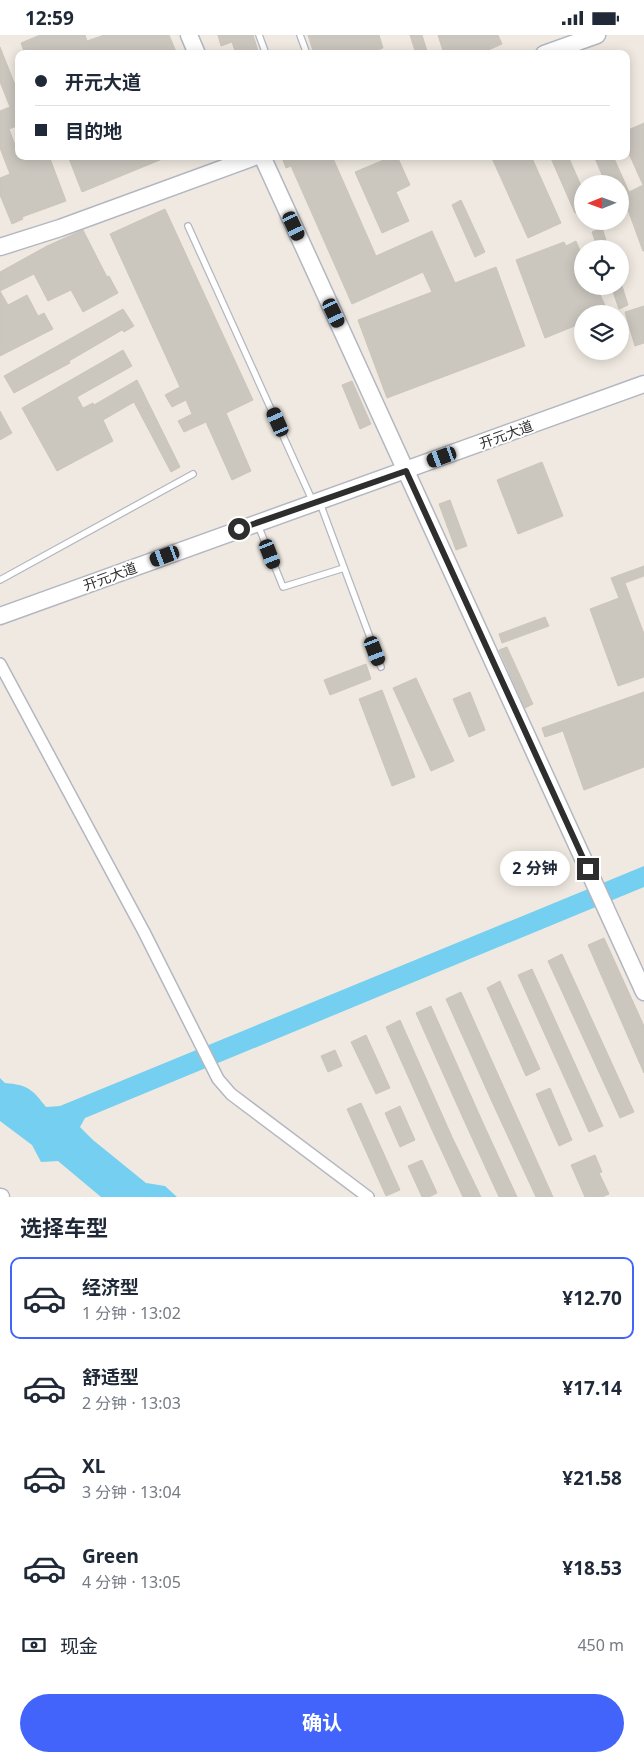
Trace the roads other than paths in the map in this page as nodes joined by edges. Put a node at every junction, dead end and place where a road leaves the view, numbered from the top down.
1 (189, 35) edge
2 (260, 35) edge
3 (300, 35) edge
4 (597, 35) edge
5 (195, 50) edge
6 (265, 50) edge
7 (306, 50) edge
8 (555, 50) edge
9 (241, 160) edge
10 (264, 160) edge
11 (188, 226) dead end
12 (0, 247) edge
13 (644, 383) edge
14 (406, 471) junction
15 (193, 474) dead end
16 (316, 501) junction
17 (257, 522) junction
18 (344, 568) junction
19 (0, 580) edge
20 (0, 616) edge
21 (0, 664) edge
22 (381, 667) dead end
23 (644, 991) edge
24 (368, 1197) edge

1 - 5 street
2 - 6 lane
3 - 7 lane
4 - 8 street
9 - 12 street
10 - 14 street
11 - 16 lane
13 - 14 street, 开元大道
14 - 16 street, 开元大道
14 - 23 street
15 - 19 lane
16 - 17 street, 开元大道
16 - 18 lane
17 - 18 lane
17 - 20 street, 开元大道
18 - 22 lane
21 - 24 street

